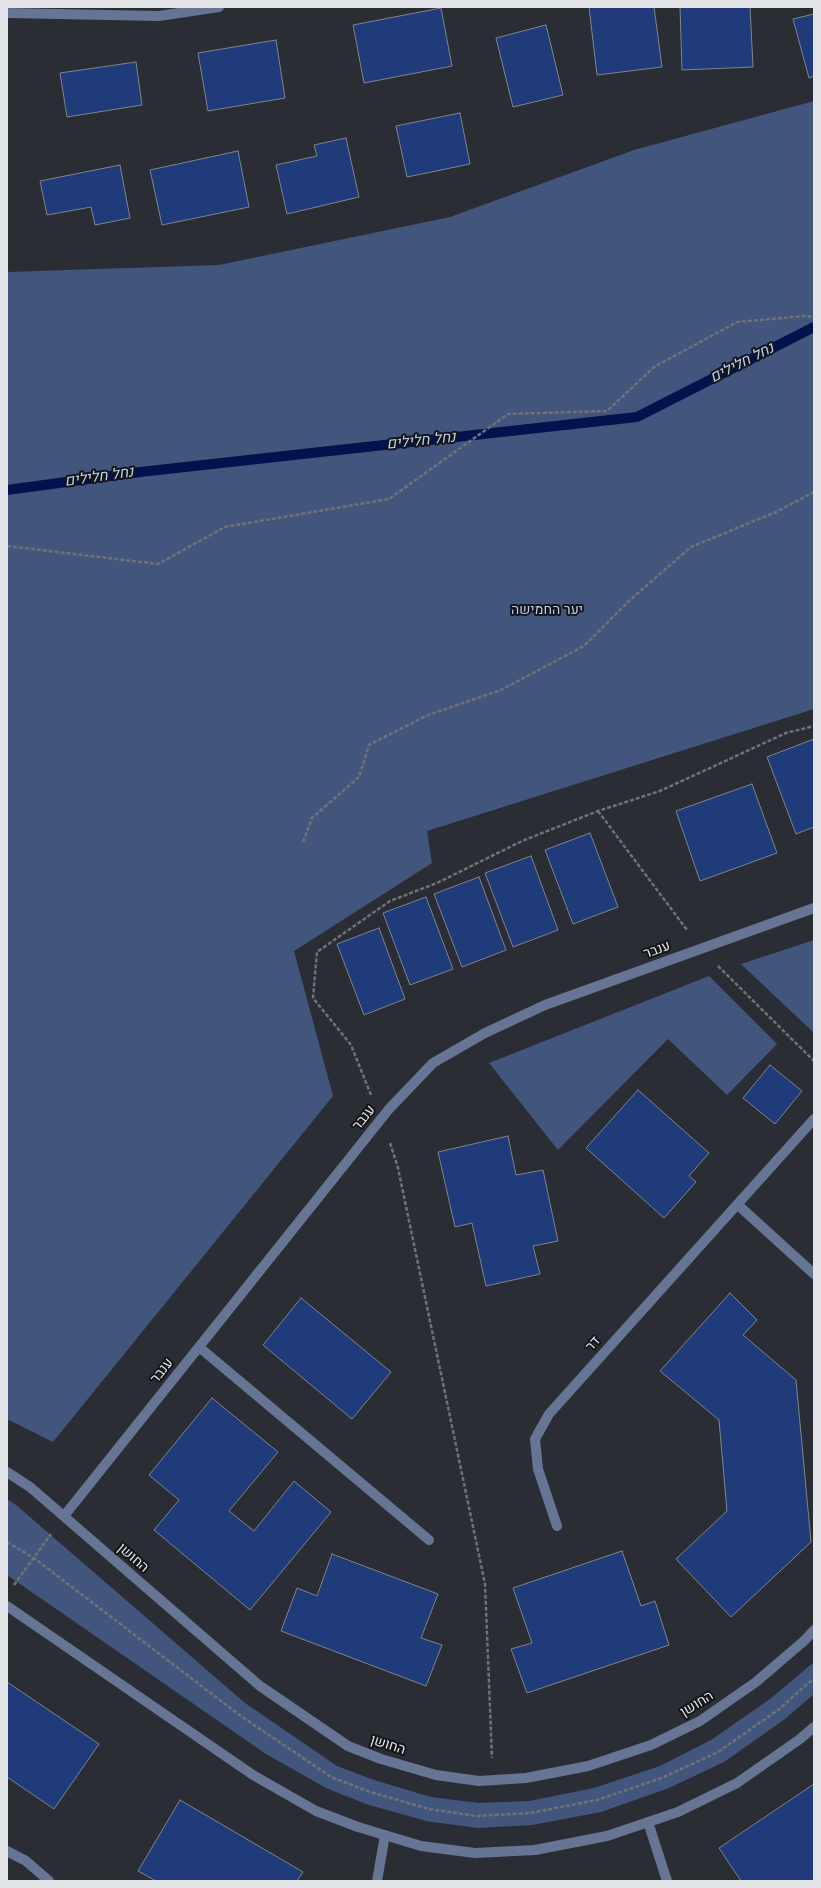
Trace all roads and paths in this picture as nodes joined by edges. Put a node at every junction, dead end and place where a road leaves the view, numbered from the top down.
1 (220, 7) edge
2 (7, 13) edge
3 (814, 317) edge
4 (814, 492) edge
5 (7, 546) edge
6 (814, 726) edge
7 (303, 842) dead end
8 (814, 908) edge
9 (381, 1119) junction
10 (814, 1120) edge
11 (738, 1204) junction
12 (814, 1274) edge
13 (199, 1347) junction
14 (7, 1472) edge
15 (64, 1516) junction
16 (557, 1526) dead end
17 (429, 1540) dead end
18 (7, 1542) edge
19 (34, 1558) junction
20 (11, 1588) dead end
21 (7, 1606) edge
22 (814, 1630) edge
23 (814, 1678) edge
24 (814, 1727) edge
25 (493, 1780) junction
26 (648, 1822) junction
27 (385, 1835) junction
28 (7, 1851) edge
29 (49, 1881) edge
30 (377, 1881) edge
31 (668, 1881) edge

1 - 2 street
3 - 5 path
4 - 7 path
6 - 9 path
8 - 9 street, ענבר
9 - 13 street, ענבר
9 - 25 path
10 - 11 street, דר
11 - 12 street
11 - 16 street, דר
13 - 15 street, ענבר
13 - 17 street
14 - 15 street, החושן
15 - 19 path
15 - 25 street, החושן
18 - 19 path
19 - 20 path
19 - 23 path
21 - 27 street
22 - 25 street, החושן
24 - 26 street
26 - 27 street
26 - 31 street
27 - 30 street
28 - 29 street

